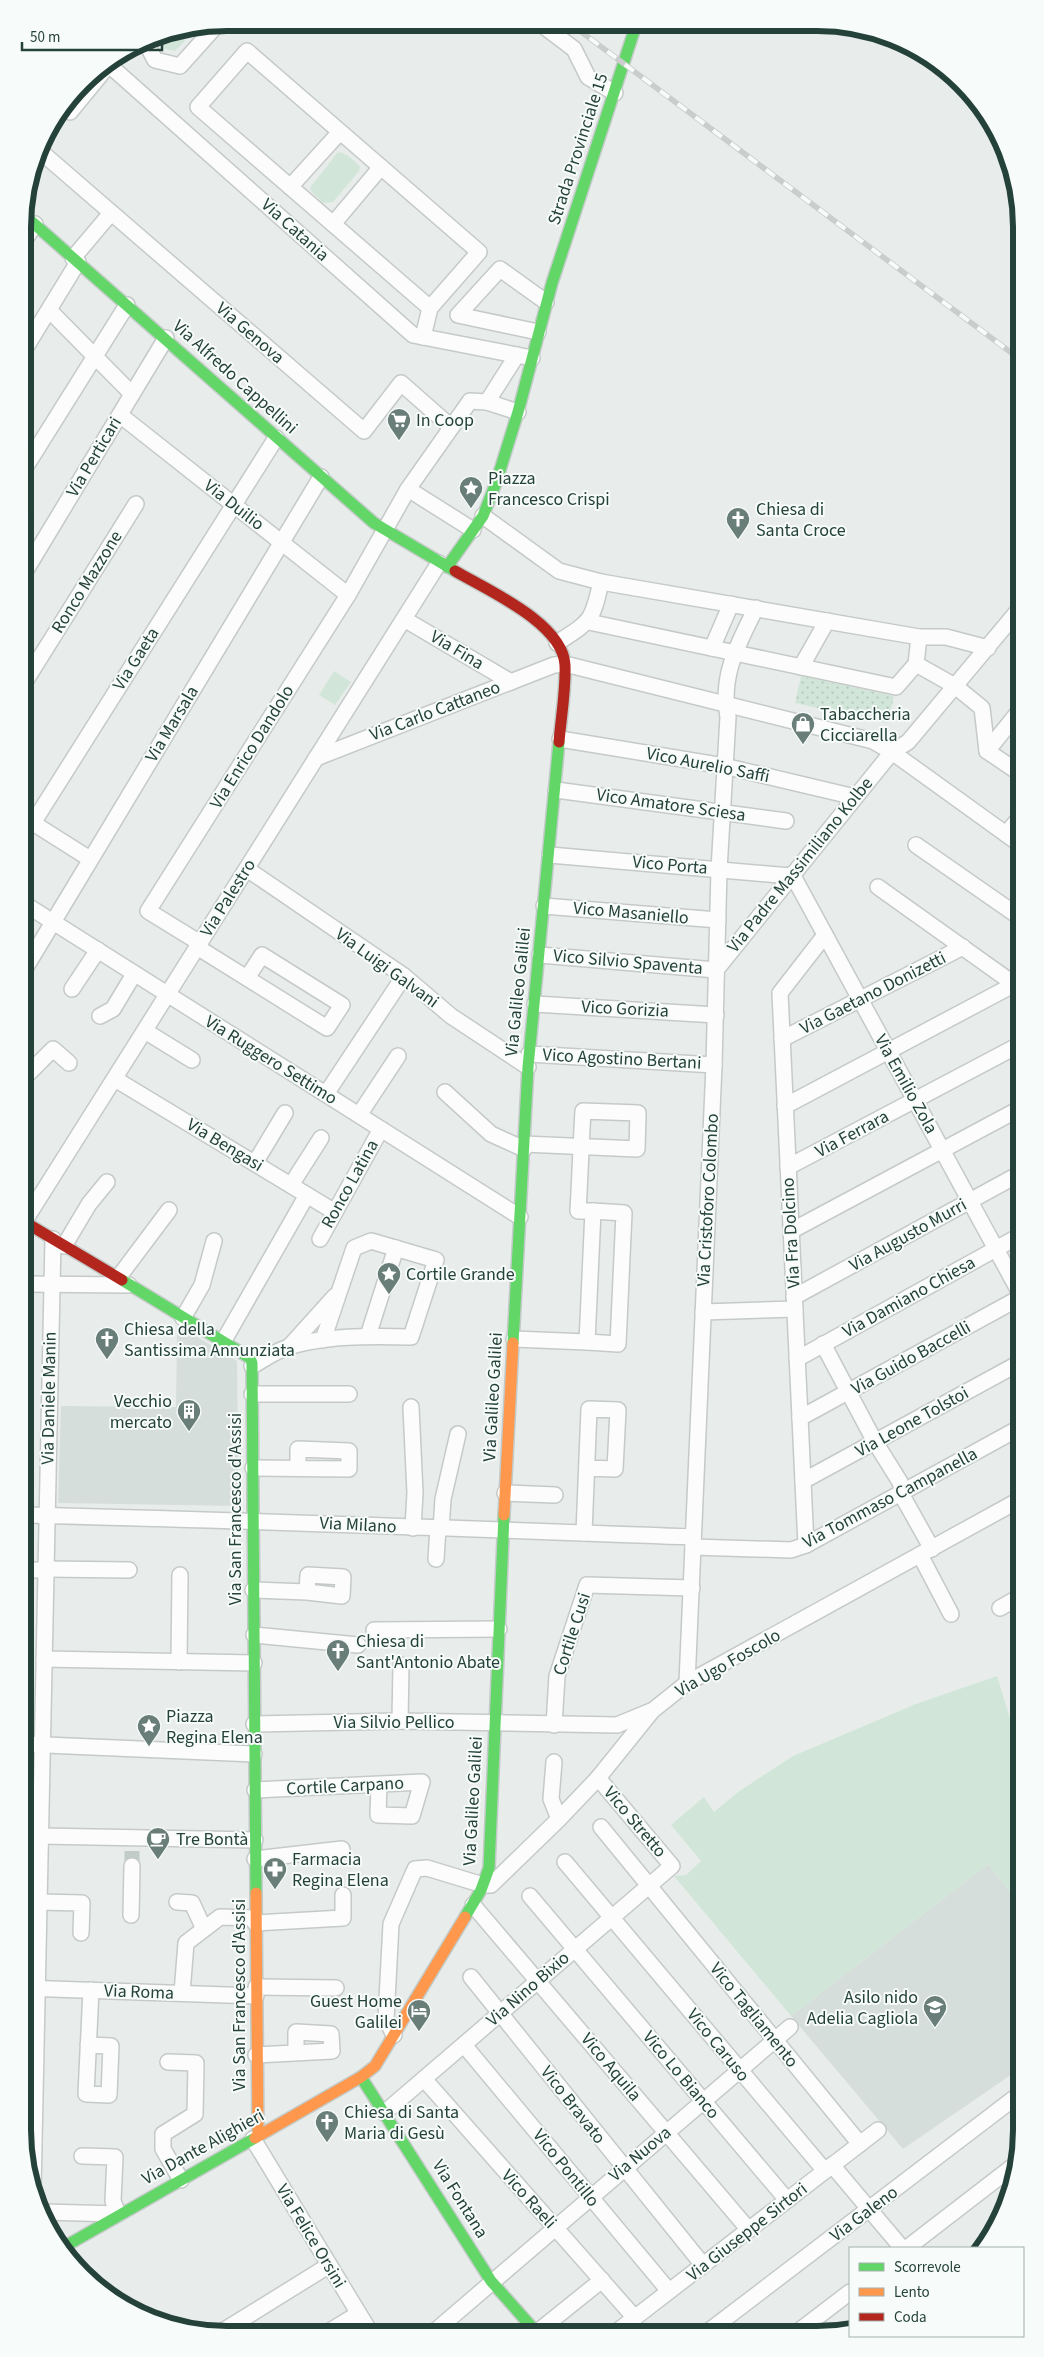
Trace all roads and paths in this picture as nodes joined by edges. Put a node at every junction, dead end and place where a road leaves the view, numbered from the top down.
1 (550, 31) edge
2 (634, 31) edge
3 (211, 32) edge
4 (149, 47) edge
5 (114, 67) edge
6 (86, 92) edge
7 (614, 93) junction
8 (69, 111) edge
9 (340, 132) junction
10 (45, 155) edge
11 (381, 167) junction
12 (290, 187) junction
13 (111, 213) junction
14 (32, 221) edge
15 (35, 224) junction
16 (333, 224) junction
17 (31, 230) edge
18 (76, 260) junction
19 (546, 302) junction
20 (127, 305) junction
21 (430, 308) junction
22 (49, 310) junction
23 (538, 332) junction
24 (424, 337) junction
25 (166, 338) junction
26 (31, 339) edge
27 (517, 355) junction
28 (94, 356) junction
29 (132, 394) junction
30 (487, 402) junction
31 (518, 412) junction
32 (120, 415) junction
33 (451, 427) junction
34 (276, 438) junction
35 (31, 458) edge
36 (321, 477) junction
37 (408, 489) junction
38 (136, 504) dead end
39 (233, 504) junction
40 (483, 516) junction
41 (385, 530) junction
42 (473, 530) junction
43 (282, 543) junction
44 (31, 562) edge
45 (437, 565) junction
46 (601, 582) junction
47 (348, 595) junction
48 (731, 604) junction
49 (756, 608) junction
50 (1013, 617) edge
51 (404, 619) junction
52 (827, 621) junction
53 (589, 622) junction
54 (919, 637) junction
55 (993, 642) junction
56 (557, 643) junction
57 (712, 648) junction
58 (734, 653) junction
59 (916, 664) junction
60 (559, 665) junction
61 (801, 667) junction
62 (31, 672) edge
63 (511, 682) junction
64 (959, 688) junction
65 (726, 711) junction
66 (1013, 719) edge
67 (560, 739) junction
68 (987, 751) junction
69 (888, 757) junction
70 (316, 758) junction
71 (724, 766) junction
72 (1013, 769) edge
73 (556, 790) junction
74 (855, 797) junction
75 (722, 812) junction
76 (786, 821) dead end
77 (1013, 826) edge
78 (1006, 834) junction
79 (1013, 839) edge
80 (916, 845) dead end
81 (550, 855) junction
82 (90, 859) junction
83 (247, 868) junction
84 (719, 870) junction
85 (791, 875) junction
86 (878, 887) dead end
87 (544, 906) junction
88 (31, 908) edge
89 (1013, 912) edge
90 (718, 920) junction
91 (53, 921) junction
92 (825, 936) junction
93 (199, 945) junction
94 (31, 947) edge
95 (963, 947) junction
96 (98, 950) junction
97 (540, 955) junction
98 (716, 970) junction
99 (134, 974) junction
100 (404, 976) junction
101 (247, 978) junction
102 (1013, 979) edge
103 (1013, 986) edge
104 (72, 989) dead end
105 (167, 995) junction
106 (860, 999) junction
107 (534, 1004) junction
108 (716, 1015) junction
109 (100, 1016) dead end
110 (145, 1031) junction
111 (782, 1039) junction
112 (1013, 1048) edge
113 (888, 1051) junction
114 (398, 1056) dead end
115 (192, 1060) dead end
116 (529, 1061) junction
117 (69, 1063) dead end
118 (714, 1065) junction
119 (31, 1071) edge
120 (114, 1078) junction
121 (445, 1092) dead end
122 (326, 1094) junction
123 (915, 1100) junction
124 (785, 1106) junction
125 (1013, 1112) edge
126 (285, 1113) dead end
127 (359, 1115) junction
128 (381, 1129) junction
129 (321, 1138) dead end
130 (581, 1146) junction
131 (524, 1147) junction
132 (942, 1150) junction
133 (255, 1163) junction
134 (788, 1167) junction
135 (1013, 1177) edge
136 (107, 1182) dead end
137 (291, 1185) junction
138 (307, 1195) junction
139 (970, 1201) junction
140 (31, 1209) edge
141 (169, 1210) dead end
142 (593, 1211) junction
143 (335, 1212) junction
144 (520, 1217) junction
145 (31, 1227) edge
146 (791, 1231) junction
147 (320, 1239) dead end
148 (1013, 1239) edge
149 (214, 1241) dead end
150 (58, 1242) junction
151 (396, 1248) junction
152 (996, 1249) junction
153 (1013, 1281) edge
154 (124, 1282) junction
155 (31, 1284) edge
156 (52, 1284) junction
157 (340, 1291) junction
158 (1013, 1300) edge
159 (794, 1303) junction
160 (703, 1312) junction
161 (183, 1318) junction
162 (368, 1336) junction
163 (514, 1339) junction
164 (323, 1340) junction
165 (223, 1342) junction
166 (587, 1342) junction
167 (823, 1344) junction
168 (289, 1347) junction
169 (797, 1358) junction
170 (252, 1366) junction
171 (1013, 1366) edge
172 (849, 1392) junction
173 (252, 1394) junction
174 (349, 1394) dead end
175 (411, 1407) dead end
176 (800, 1418) junction
177 (1013, 1431) edge
178 (458, 1434) dead end
179 (875, 1442) junction
180 (349, 1451) dead end
181 (253, 1468) junction
182 (587, 1468) junction
183 (803, 1481) junction
184 (902, 1491) junction
185 (505, 1493) junction
186 (555, 1495) dead end
187 (1013, 1503) edge
188 (31, 1515) edge
189 (47, 1515) junction
190 (253, 1520) junction
191 (413, 1528) junction
192 (440, 1529) junction
193 (503, 1530) junction
194 (584, 1533) junction
195 (694, 1542) junction
196 (806, 1545) junction
197 (926, 1552) junction
198 (436, 1559) dead end
199 (31, 1570) edge
200 (46, 1570) junction
201 (129, 1570) dead end
202 (180, 1574) dead end
203 (343, 1577) dead end
204 (692, 1588) junction
205 (253, 1590) junction
206 (1013, 1601) edge
207 (1000, 1608) dead end
208 (951, 1614) dead end
209 (499, 1629) junction
210 (374, 1630) dead end
211 (254, 1635) junction
212 (358, 1644) dead end
213 (44, 1653) junction
214 (179, 1656) junction
215 (254, 1657) junction
216 (401, 1665) dead end
217 (687, 1683) junction
218 (652, 1711) junction
219 (400, 1721) junction
220 (254, 1724) junction
221 (495, 1724) junction
222 (554, 1725) junction
223 (32, 1744) edge
224 (254, 1754) junction
225 (554, 1762) dead end
226 (598, 1778) junction
227 (379, 1785) junction
228 (262, 1790) junction
229 (559, 1819) junction
230 (601, 1827) dead end
231 (34, 1844) edge
232 (342, 1849) dead end
233 (255, 1851) junction
234 (565, 1862) dead end
235 (132, 1866) tunnel mouth
236 (672, 1866) joint
237 (483, 1886) junction
238 (649, 1886) junction
239 (343, 1895) dead end
240 (530, 1896) dead end
241 (39, 1902) junction
242 (177, 1902) dead end
243 (473, 1905) junction
244 (131, 1915) dead end
245 (612, 1918) junction
246 (255, 1920) junction
247 (204, 1929) junction
248 (81, 1933) dead end
249 (575, 1950) junction
250 (471, 1977) dead end
251 (31, 1978) edge
252 (538, 1982) junction
253 (31, 1988) edge
254 (336, 1988) dead end
255 (91, 1990) junction
256 (256, 1991) junction
257 (182, 1993) junction
258 (501, 2013) junction
259 (790, 2027) dead end
260 (332, 2034) dead end
261 (394, 2035) junction
262 (775, 2040) junction
263 (88, 2045) junction
264 (464, 2045) junction
265 (31, 2055) edge
266 (256, 2055) junction
267 (168, 2062) dead end
268 (739, 2071) junction
269 (362, 2077) junction
270 (424, 2079) junction
271 (1013, 2098) edge
272 (702, 2101) junction
273 (384, 2113) junction
274 (878, 2130) dead end
275 (666, 2132) junction
276 (255, 2138) junction
277 (860, 2144) junction
278 (32, 2147) edge
279 (82, 2156) dead end
280 (624, 2168) junction
281 (828, 2168) junction
282 (1009, 2170) edge
283 (181, 2180) junction
284 (589, 2198) junction
285 (787, 2200) junction
286 (871, 2209) junction
287 (49, 2212) edge
288 (118, 2214) junction
289 (554, 2227) junction
290 (749, 2230) junction
291 (68, 2244) edge
292 (901, 2247) edge
293 (907, 2247) edge
294 (703, 2265) junction
295 (328, 2266) junction
296 (602, 2280) junction
297 (491, 2281) junction
298 (669, 2292) junction
299 (849, 2293) edge
300 (358, 2314) junction
301 (635, 2318) junction
302 (231, 2326) edge
303 (339, 2326) edge
304 (366, 2326) edge
305 (441, 2326) edge
306 (531, 2326) edge
307 (546, 2326) edge
308 (624, 2326) edge
309 (716, 2326) edge
310 (805, 2326) edge

1 - 7 street
2 - 7 street, Strada Provinciale 15
3 - 4 street
5 - 24 street, Via Catania
6 - 8 street
7 - 19 street, Strada Provinciale 15
9 - 11 street
9 - 12 street
9 - 12 street
10 - 13 street, Via Genova
11 - 16 street
11 - 21 street
12 - 16 street
13 - 18 street
13 - 33 street, Via Genova
14 - 15 street, Via Alfredo Cappellini
15 - 17 street
15 - 18 street, Via Alfredo Cappellini
16 - 21 street
18 - 20 street, Via Alfredo Cappellini
18 - 22 street
19 - 23 street, Strada Provinciale 15
19 - 23 street
20 - 25 street, Via Alfredo Cappellini
20 - 28 street
21 - 24 street
22 - 26 street
22 - 28 street
23 - 27 street, Strada Provinciale 15
24 - 27 street, Via Catania
25 - 29 street, Via Perticari
25 - 34 street, Via Alfredo Cappellini
27 - 30 street
27 - 31 street, Strada Provinciale 15
28 - 29 street
28 - 35 street
29 - 32 street, Via Perticari
30 - 31 street
30 - 33 street, Via Enrico Dandolo
31 - 40 street, Strada Provinciale 15
32 - 39 street, Via Duilio
32 - 44 street, Via Perticari
33 - 37 street, Via Enrico Dandolo
34 - 36 street, Via Alfredo Cappellini
34 - 39 street, Via Gaeta
36 - 41 street, Via Alfredo Cappellini
36 - 43 street, Via Marsala
37 - 41 street, Via Enrico Dandolo
37 - 42 street
38 - 62 street, Ronco Mazzone
39 - 43 street, Via Duilio
39 - 82 street, Via Gaeta
40 - 42 street, Strada Provinciale 15
40 - 46 street
41 - 45 street, Via Alfredo Cappellini
41 - 47 street, Via Enrico Dandolo
42 - 45 street, Strada Provinciale 15
43 - 47 street, Via Duilio
43 - 82 street, Via Marsala
45 - 51 street, Via Palestro
45 - 56 street, Via Alfredo Cappellini
46 - 48 street
46 - 53 street
47 - 93 street, Via Enrico Dandolo
48 - 49 street
48 - 57 street
49 - 52 street
49 - 58 street, Via Cristoforo Colombo
50 - 55 street, Via Padre Massimiliano Kolbe
51 - 63 street, Via Fina
51 - 70 street, Via Palestro
52 - 54 street
52 - 61 street
53 - 56 street
53 - 57 street
54 - 55 street
54 - 59 street
55 - 64 street, Via Padre Massimiliano Kolbe
56 - 60 street, Via Alfredo Cappellini
57 - 58 street
58 - 61 street
58 - 65 street, Via Cristoforo Colombo
59 - 61 street
59 - 64 street
60 - 63 street, Via Carlo Cattaneo
60 - 65 street
60 - 67 street, Via Galileo Galilei
63 - 70 street, Via Carlo Cattaneo
64 - 68 street
64 - 69 street, Via Padre Massimiliano Kolbe
65 - 69 street
65 - 71 street, Via Cristoforo Colombo
66 - 68 street
67 - 71 street, Vico Aurelio Saffi
67 - 73 street, Via Galileo Galilei
68 - 72 street
69 - 74 street, Via Padre Massimiliano Kolbe
69 - 78 street
70 - 83 street, Via Palestro
71 - 74 street, Vico Aurelio Saffi
71 - 75 street, Via Cristoforo Colombo
73 - 75 street, Vico Amatore Sciesa
73 - 81 street, Via Galileo Galilei
74 - 85 street, Via Padre Massimiliano Kolbe
75 - 76 street, Vico Amatore Sciesa
75 - 84 street, Via Cristoforo Colombo
77 - 78 street
78 - 79 street
80 - 89 street
81 - 84 street, Vico Porta
81 - 87 street, Via Galileo Galilei
82 - 91 street, Via Marsala
83 - 93 street, Via Palestro
83 - 100 street, Via Luigi Galvani
84 - 85 street, Vico Porta
84 - 90 street, Via Cristoforo Colombo
85 - 92 street, Via Emilio Zola
85 - 98 street, Via Padre Massimiliano Kolbe
86 - 95 street
87 - 90 street, Vico Masaniello
87 - 97 street, Via Galileo Galilei
88 - 91 street, Via Ruggero Settimo
90 - 98 street, Via Cristoforo Colombo
91 - 94 street, Via Marsala
91 - 96 street, Via Ruggero Settimo
92 - 106 street, Via Emilio Zola
92 - 111 street, Via Fra Dolcino
93 - 101 street
93 - 105 street, Via Palestro
95 - 102 street
95 - 106 street, Via Gaetano Donizetti
96 - 99 street, Via Ruggero Settimo
96 - 104 street
97 - 98 street, Vico Silvio Spaventa
97 - 107 street, Via Galileo Galilei
98 - 108 street, Via Cristoforo Colombo
99 - 105 street, Via Ruggero Settimo
99 - 109 street
100 - 116 street, Via Luigi Galvani
100 - 122 street
101 - 101 street
103 - 113 street
105 - 110 street, Via Palestro
105 - 122 street, Via Ruggero Settimo
106 - 111 street, Via Gaetano Donizetti
106 - 113 street, Via Emilio Zola
107 - 108 street, Vico Gorizia
107 - 116 street, Via Galileo Galilei
108 - 118 street, Via Cristoforo Colombo
110 - 115 street
110 - 120 street, Via Palestro
111 - 124 street, Via Fra Dolcino
112 - 123 street, Via Ferrara
113 - 123 street, Via Emilio Zola
113 - 124 street
114 - 127 street
116 - 118 street, Vico Agostino Bertani
116 - 131 street, Via Galileo Galilei
117 - 119 street
118 - 160 street, Via Cristoforo Colombo
120 - 133 street, Via Bengasi
120 - 140 street, Via Palestro
121 - 131 street
122 - 127 street, Via Ruggero Settimo
123 - 132 street, Via Emilio Zola
123 - 134 street, Via Ferrara
124 - 134 street, Via Fra Dolcino
125 - 132 street
126 - 133 street
127 - 128 street, Via Ruggero Settimo
128 - 143 street, Ronco Latina
128 - 144 street, Via Ruggero Settimo
129 - 137 street
130 - 130 street
130 - 131 street
130 - 142 street
131 - 144 street, Via Galileo Galilei
132 - 139 street, Via Emilio Zola
132 - 146 street
133 - 137 street, Via Bengasi
134 - 146 street, Via Fra Dolcino
135 - 139 street, Via Augusto Murri
136 - 150 street
137 - 138 street, Via Bengasi
138 - 143 street, Via Bengasi
138 - 165 street
139 - 152 street, Via Emilio Zola
139 - 159 street, Via Augusto Murri
141 - 154 street
142 - 166 street
142 - 166 street
143 - 147 street, Ronco Latina
144 - 163 street, Via Galileo Galilei
145 - 150 street
146 - 159 street, Via Fra Dolcino
148 - 152 street, Via Damiano Chiesa
149 - 161 street
150 - 154 street
150 - 156 street, Via Daniele Manin
151 - 157 street
151 - 162 street
151 - 162 street
152 - 153 street, Via Emilio Zola
152 - 167 street, Via Damiano Chiesa
154 - 156 street
154 - 161 street
155 - 156 street
156 - 189 street, Via Daniele Manin
157 - 164 street
157 - 168 street
158 - 172 street, Via Guido Baccelli
159 - 160 street
159 - 169 street, Via Fra Dolcino
160 - 195 street, Via Cristoforo Colombo
161 - 165 street
162 - 164 street
163 - 166 street
163 - 185 street, Via Galileo Galilei
164 - 168 street
165 - 170 street
167 - 169 street, Via Damiano Chiesa
167 - 172 street
168 - 170 street
169 - 176 street, Via Fra Dolcino
170 - 173 street, Via San Francesco d'Assisi
171 - 179 street, Via Leone Tolstoi
172 - 176 street, Via Guido Baccelli
172 - 179 street
173 - 174 street
173 - 181 street, Via San Francesco d'Assisi
175 - 191 street
176 - 183 street, Via Fra Dolcino
177 - 184 street, Via Tommaso Campanella
178 - 192 street
179 - 183 street, Via Leone Tolstoi
179 - 184 street
180 - 181 street
181 - 190 street, Via San Francesco d'Assisi
182 - 182 street
182 - 194 street
183 - 196 street, Via Fra Dolcino
184 - 196 street, Via Tommaso Campanella
184 - 197 street
185 - 186 street
185 - 193 street, Via Galileo Galilei
187 - 197 street, Via Ugo Foscolo
188 - 189 street, Via Milano
189 - 190 street, Via Milano
189 - 200 street, Via Daniele Manin
190 - 191 street, Via Milano
190 - 205 street, Via San Francesco d'Assisi
191 - 192 street, Via Milano
192 - 193 street, Via Milano
192 - 198 street
193 - 194 street, Via Milano
193 - 209 street, Via Galileo Galilei
194 - 195 street, Via Milano
195 - 196 street, Via Tommaso Campanella
195 - 204 street, Via Cristoforo Colombo
197 - 208 street
197 - 217 street, Via Ugo Foscolo
199 - 200 street
200 - 201 street
200 - 213 street, Via Daniele Manin
202 - 214 street
203 - 205 street
204 - 217 street, Via Cristoforo Colombo
204 - 222 street, Cortile Cusi
205 - 211 street, Via San Francesco d'Assisi
206 - 207 street
209 - 210 street
209 - 221 street, Via Galileo Galilei
211 - 212 street
211 - 215 street, Via San Francesco d'Assisi
213 - 214 street
213 - 223 street, Via Daniele Manin
214 - 215 street
215 - 220 street, Via San Francesco d'Assisi
216 - 219 street
217 - 218 street, Via Ugo Foscolo
218 - 222 street, Via Silvio Pellico
218 - 226 street, Via Ugo Foscolo
219 - 220 street, Via Silvio Pellico
219 - 221 street, Via Silvio Pellico
220 - 224 street, Via San Francesco d'Assisi
221 - 222 street, Via Silvio Pellico
221 - 237 street, Via Galileo Galilei
223 - 224 street
223 - 231 street, Via Daniele Manin
224 - 228 street, Via San Francesco d'Assisi
225 - 229 street
226 - 229 street, Via Ugo Foscolo
226 - 236 street, Vico Stretto
227 - 227 street, Cortile Carpano
227 - 228 street, Cortile Carpano
228 - 233 street, Via San Francesco d'Assisi
229 - 237 street, Via Ugo Foscolo
230 - 238 street, Vico Tagliamento
231 - 233 street
231 - 241 street
232 - 233 street
233 - 246 street, Via San Francesco d'Assisi
234 - 245 street, Vico Caruso
235 - 244 street
236 - 238 street, Via Nino Bixio
237 - 243 street, Via Galileo Galilei
237 - 261 street
238 - 245 street, Via Nino Bixio
238 - 262 street, Vico Tagliamento
239 - 246 street
240 - 249 street, Vico Lo Bianco
241 - 248 street
241 - 251 street
242 - 247 street
243 - 252 street, Vico Aquila
243 - 261 street, Via Galileo Galilei
245 - 249 street, Via Nino Bixio
245 - 268 street, Vico Caruso
246 - 247 street
246 - 256 street, Via San Francesco d'Assisi
247 - 257 street
249 - 252 street, Via Nino Bixio
249 - 272 street, Vico Lo Bianco
250 - 258 street, Vico Bravato
252 - 258 street, Via Nino Bixio
252 - 275 street, Vico Aquila
253 - 255 street, Via Roma
254 - 256 street, Via Roma
255 - 257 street, Via Roma
255 - 263 street
256 - 257 street, Via Roma
256 - 266 street, Via San Francesco d'Assisi
258 - 264 street, Via Nino Bixio
258 - 280 street, Vico Bravato
259 - 262 street, Via Nuova
260 - 266 street
261 - 269 street, Via Galileo Galilei
262 - 268 street, Via Nuova
262 - 277 street, Vico Tagliamento
263 - 263 street
264 - 270 street, Via Nino Bixio
264 - 284 street, Vico Pontillo
265 - 278 street
266 - 276 street, Via San Francesco d'Assisi
267 - 283 street
268 - 272 street, Via Nuova
268 - 281 street, Vico Caruso
269 - 273 street, Via Fontana
269 - 276 street, Via Dante Alighieri
270 - 273 street, Via Nino Bixio
270 - 289 street, Vico Raeli
271 - 286 street, Via Galeno
272 - 275 street, Via Nuova
272 - 285 street, Vico Lo Bianco
273 - 297 street, Via Fontana
274 - 277 street, Via Giuseppe Sirtori
275 - 280 street, Via Nuova
275 - 290 street, Vico Aquila
276 - 283 street, Via Dante Alighieri
276 - 295 street, Via Felice Orsini
277 - 281 street, Via Giuseppe Sirtori
279 - 288 street
280 - 284 street, Via Nuova
280 - 294 street, Vico Bravato
281 - 285 street, Via Giuseppe Sirtori
281 - 286 street, Vico Caruso
282 - 293 street
283 - 288 street, Via Dante Alighieri
284 - 289 street, Via Nuova
284 - 298 street, Vico Pontillo
285 - 290 street, Via Giuseppe Sirtori
286 - 292 street, Vico Caruso
286 - 309 street, Via Galeno
287 - 288 street
288 - 291 street, Via Dante Alighieri
289 - 296 street, Vico Raeli
289 - 297 street, Via Nuova
290 - 294 street, Via Giuseppe Sirtori
294 - 298 street, Via Giuseppe Sirtori
295 - 300 street, Via Felice Orsini
295 - 302 street
296 - 301 street, Vico Raeli
296 - 307 street
297 - 305 street, Via Nuova
297 - 306 street, Via Fontana
298 - 301 street, Via Giuseppe Sirtori
299 - 310 street
300 - 303 street
300 - 304 street, Via Felice Orsini
301 - 308 street, Via Giuseppe Sirtori

